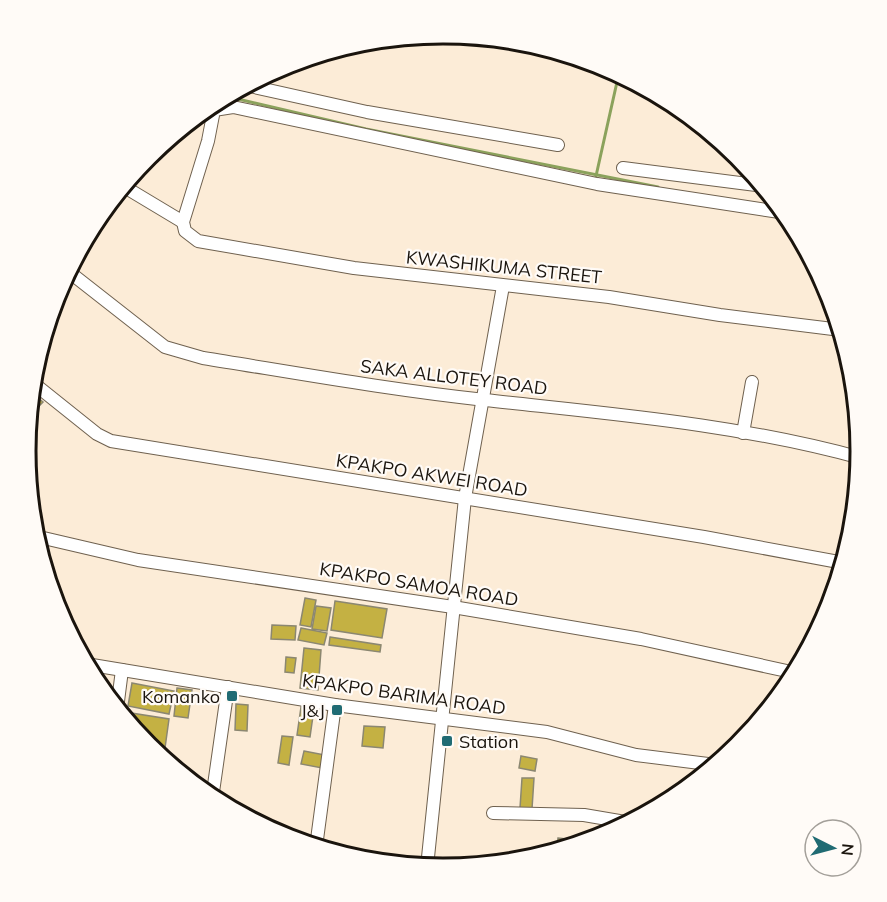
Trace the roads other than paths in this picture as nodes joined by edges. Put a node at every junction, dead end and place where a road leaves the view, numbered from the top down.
1 (259, 88) edge
2 (225, 107) edge
3 (208, 119) edge
4 (558, 145) dead end
5 (623, 168) dead end
6 (752, 184) edge
7 (131, 190) edge
8 (772, 211) edge
9 (184, 218) junction
10 (75, 277) edge
11 (503, 285) junction
12 (832, 329) edge
13 (752, 382) dead end
14 (41, 389) edge
15 (483, 400) junction
16 (743, 433) junction
17 (851, 455) edge
18 (465, 498) junction
19 (46, 539) edge
20 (835, 561) edge
21 (453, 607) junction
22 (98, 666) edge
23 (122, 670) junction
24 (785, 672) edge
25 (228, 687) junction
26 (119, 697) edge
27 (335, 705) junction
28 (441, 716) junction
29 (704, 764) edge
30 (214, 788) edge
31 (493, 813) dead end
32 (614, 820) edge
33 (317, 838) edge
34 (428, 858) edge

1 - 4 street
2 - 8 street
3 - 9 street
5 - 6 street
7 - 9 street, KWASHIKUMA STREET
9 - 11 street, KWASHIKUMA STREET
10 - 15 street, SAKA ALLOTEY ROAD
11 - 12 street, KWASHIKUMA STREET
11 - 15 street
13 - 16 street
14 - 18 street, KPAKPO AKWEI ROAD
15 - 16 street, SAKA ALLOTEY ROAD
15 - 18 street
16 - 17 street, SAKA ALLOTEY ROAD
18 - 20 street, KPAKPO AKWEI ROAD
18 - 21 street
19 - 21 street, KPAKPO SAMOA ROAD
21 - 24 street, KPAKPO SAMOA ROAD
21 - 28 street
22 - 23 street, KPAKPO BARIMA ROAD
23 - 25 street, KPAKPO BARIMA ROAD
23 - 26 street
25 - 27 street, KPAKPO BARIMA ROAD
25 - 30 street
27 - 28 street, KPAKPO BARIMA ROAD
27 - 33 street
28 - 29 street, KPAKPO BARIMA ROAD
28 - 34 street
31 - 32 street

